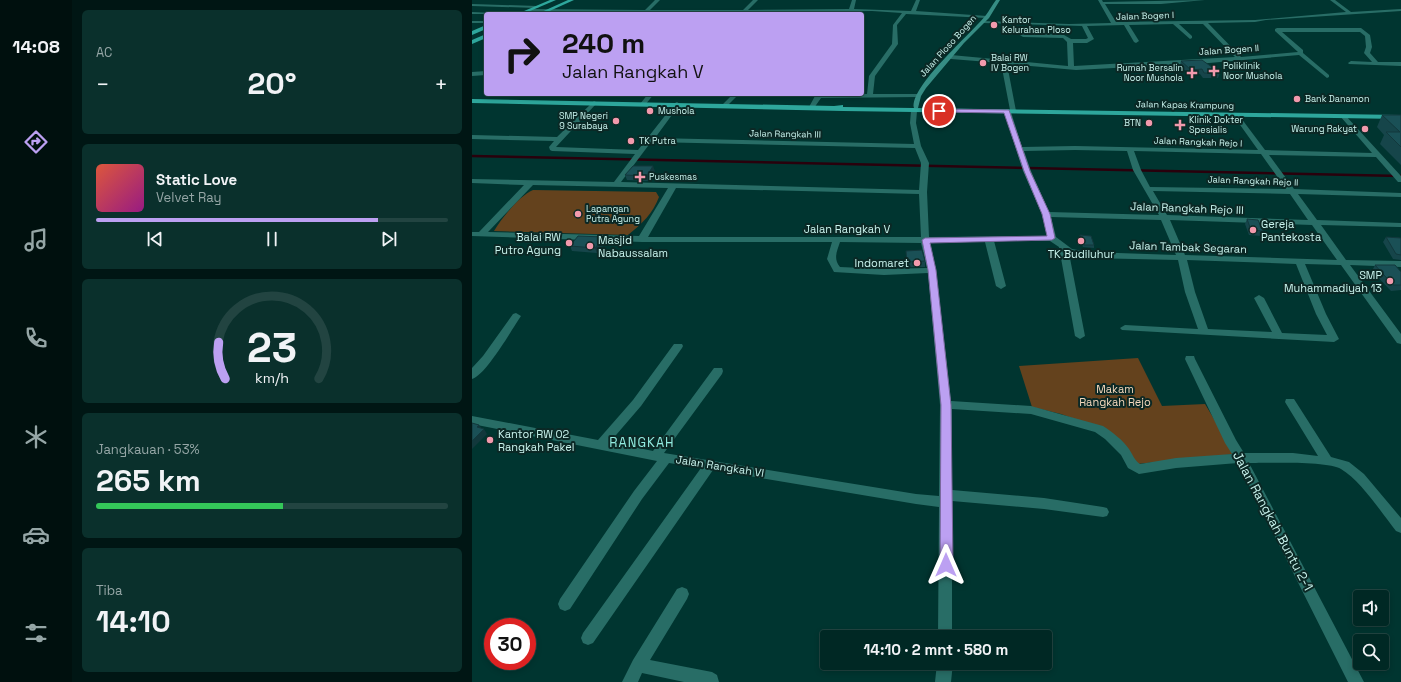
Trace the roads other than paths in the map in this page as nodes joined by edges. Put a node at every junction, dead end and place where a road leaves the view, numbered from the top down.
1 (554, 0) edge
2 (572, 0) edge
3 (658, 0) edge
4 (756, 0) edge
5 (854, 0) edge
6 (918, 0) edge
7 (998, 0) edge
8 (1203, 0) edge
9 (1332, 0) edge
10 (1101, 2) edge
11 (472, 5) edge
12 (533, 9) junction
13 (545, 10) junction
14 (1401, 10) edge
15 (851, 11) junction
16 (472, 12) edge
17 (525, 12) edge
18 (542, 12) edge
19 (570, 12) edge
20 (647, 12) edge
21 (743, 12) edge
22 (814, 12) edge
23 (905, 12) junction
24 (484, 13) edge
25 (913, 13) junction
26 (1351, 14) junction
27 (1308, 17) junction
28 (985, 20) junction
29 (1140, 20) dead end
30 (472, 22) edge
31 (484, 22) edge
32 (1204, 22) junction
33 (1175, 23) junction
34 (1126, 24) junction
35 (1144, 24) junction
36 (1084, 25) junction
37 (1115, 25) junction
38 (484, 28) edge
39 (1310, 29) junction
40 (472, 33) edge
41 (1023, 35) dead end
42 (1190, 36) dead end
43 (484, 37) edge
44 (1070, 41) junction
45 (1136, 41) dead end
46 (472, 42) edge
47 (1300, 53) junction
48 (951, 57) junction
49 (1239, 58) junction
50 (1004, 62) junction
51 (1351, 62) dead end
52 (1376, 63) junction
53 (1401, 64) edge
54 (1071, 68) junction
55 (484, 69) edge
56 (484, 73) edge
57 (474, 74) edge
58 (1326, 76) dead end
59 (864, 95) edge
60 (870, 95) junction
61 (649, 96) edge
62 (734, 96) edge
63 (819, 96) edge
64 (918, 96) junction
65 (472, 101) edge
66 (594, 103) junction
67 (643, 104) junction
68 (677, 104) junction
69 (725, 105) junction
70 (812, 107) junction
71 (915, 109) junction
72 (1010, 111) junction
73 (1236, 114) junction
74 (1343, 116) junction
75 (1401, 117) edge
76 (472, 137) edge
77 (559, 139) junction
78 (651, 140) junction
79 (918, 146) junction
80 (1019, 149) junction
81 (1130, 149) junction
82 (1264, 153) junction
83 (1377, 155) junction
84 (638, 157) junction
85 (1401, 180) edge
86 (472, 181) edge
87 (531, 182) junction
88 (616, 184) junction
89 (674, 185) junction
90 (1148, 190) junction
91 (923, 192) junction
92 (1292, 192) junction
93 (1401, 195) edge
94 (1046, 214) junction
95 (1165, 219) junction
96 (1314, 223) junction
97 (1399, 225) dead end
98 (472, 234) edge
99 (481, 234) junction
100 (1052, 238) junction
101 (989, 239) junction
102 (642, 240) junction
103 (837, 240) junction
104 (925, 240) junction
105 (1063, 247) junction
106 (1182, 258) junction
107 (1300, 262) junction
108 (1343, 263) junction
109 (1397, 264) edge
110 (932, 270) junction
111 (1401, 274) edge
112 (1001, 286) dead end
113 (1259, 298) dead end
114 (516, 316) dead end
115 (1125, 328) dead end
116 (1204, 332) junction
117 (1080, 336) dead end
118 (1279, 336) junction
119 (1401, 341) edge
120 (678, 346) dead end
121 (1190, 359) dead end
122 (718, 371) dead end
123 (472, 374) edge
124 (1290, 402) dead end
125 (946, 405) junction
126 (472, 420) edge
127 (601, 445) junction
128 (661, 456) junction
129 (1241, 458) junction
130 (1327, 460) junction
131 (710, 465) junction
132 (946, 498) junction
133 (1103, 512) dead end
134 (1401, 527) edge
135 (682, 594) dead end
136 (565, 604) dead end
137 (945, 630) edge
138 (588, 638) dead end
139 (638, 665) junction
140 (945, 670) edge
141 (712, 680) dead end
142 (630, 682) edge
143 (944, 682) edge
144 (1356, 682) edge

1 - 12 main road
2 - 13 main road
3 - 20 street
4 - 21 street
5 - 15 street
6 - 25 street
7 - 28 street, Jalan Ploso Bogen
8 - 10 street
9 - 26 street
10 - 37 street
11 - 12 street, Jalan Bogen I
12 - 13 street, Jalan Bogen I
12 - 17 main road
13 - 18 main road
13 - 19 street, Jalan Bogen I
14 - 26 street, Jalan Bogen I
15 - 22 street, Jalan Bogen I
15 - 23 street, Jalan Bogen I
16 - 24 street
21 - 22 street, Jalan Bogen I
23 - 25 street, Jalan Bogen I
23 - 60 street
25 - 28 street, Jalan Bogen I
26 - 27 street, Jalan Bogen I
27 - 32 street, Jalan Bogen I
27 - 39 street
28 - 36 street, Jalan Bogen I
28 - 48 street, Jalan Ploso Bogen
29 - 35 street
30 - 31 street
32 - 33 street, Jalan Bogen I
32 - 49 street
33 - 35 street, Jalan Bogen I
33 - 42 street
34 - 35 street, Jalan Bogen I
34 - 37 street, Jalan Bogen I
34 - 45 street
36 - 37 street, Jalan Bogen I
36 - 44 street
38 - 40 main road
39 - 47 street
39 - 52 street
41 - 44 street
43 - 46 main road
44 - 54 street
47 - 49 street, Jalan Bogen II
47 - 58 street
48 - 50 street, Jalan Bogen II
48 - 64 street, Jalan Ploso Bogen
49 - 54 street, Jalan Bogen II
50 - 54 street, Jalan Bogen II
50 - 72 street
51 - 52 street
52 - 53 street
55 - 57 street
56 - 57 street
59 - 60 street
60 - 64 street
61 - 67 street
62 - 69 street
63 - 70 street
64 - 71 street, Jalan Ploso Bogen
65 - 66 main road, Jalan Kapas Krampung
66 - 67 main road, Jalan Kapas Krampung
66 - 77 street
67 - 68 main road, Jalan Kapas Krampung
68 - 69 main road, Jalan Kapas Krampung
68 - 78 street
69 - 70 main road, Jalan Kapas Krampung
70 - 71 main road, Jalan Kapas Krampung
71 - 72 main road, Jalan Kapas Krampung
71 - 79 street
72 - 73 main road, Jalan Kapas Krampung
72 - 80 street
73 - 74 main road, Jalan Kapas Krampung
73 - 82 street
74 - 75 main road, Jalan Kapas Krampung
74 - 83 street
76 - 77 street
77 - 84 street
78 - 79 street, Jalan Rangkah III
78 - 84 street
79 - 91 street
80 - 81 street, Jalan Rangkah Rejo I
80 - 94 street
81 - 82 street, Jalan Rangkah Rejo I
81 - 90 street
82 - 83 street, Jalan Rangkah Rejo I
82 - 92 street
83 - 85 street
84 - 88 street
86 - 87 street
87 - 88 street
87 - 99 street
88 - 89 street
89 - 91 street
89 - 102 street
90 - 92 street, Jalan Rangkah Rejo II
90 - 95 street
91 - 104 street
92 - 93 street, Jalan Rangkah Rejo II
92 - 96 street
94 - 95 street, Jalan Rangkah Rejo III
94 - 100 street
95 - 96 street, Jalan Rangkah Rejo III
95 - 106 street
96 - 97 street, Jalan Rangkah Rejo III
96 - 108 street
98 - 99 street, Jalan Rangkah V
99 - 102 street, Jalan Rangkah V
100 - 101 street, Jalan Rangkah V
100 - 105 street, Jalan Tambak Segaran
101 - 104 street, Jalan Rangkah V
101 - 112 street
102 - 103 street, Jalan Rangkah V
103 - 104 street, Jalan Rangkah V
103 - 110 street
104 - 110 street
105 - 106 street, Jalan Tambak Segaran
105 - 117 street
106 - 107 street, Jalan Tambak Segaran
106 - 116 street
107 - 108 street, Jalan Tambak Segaran
107 - 118 street
108 - 109 street, Jalan Tambak Segaran
108 - 119 street
109 - 111 street
110 - 125 street
113 - 118 street
114 - 123 street
115 - 116 street
116 - 118 street
120 - 127 street
121 - 129 street, Jalan Rangkah Buntu 2-1
122 - 128 street
124 - 130 street
125 - 129 street
125 - 132 street
126 - 127 street, Jalan Rangkah VI
127 - 128 street, Jalan Rangkah VI
128 - 131 street, Jalan Rangkah VI
128 - 136 street
129 - 130 street
129 - 144 street, Jalan Rangkah Buntu 2-1
130 - 134 street
131 - 132 street, Jalan Rangkah VI
131 - 138 street
132 - 133 street, Jalan Rangkah VI
132 - 137 street
135 - 139 street
139 - 141 street
139 - 142 street
140 - 143 street

